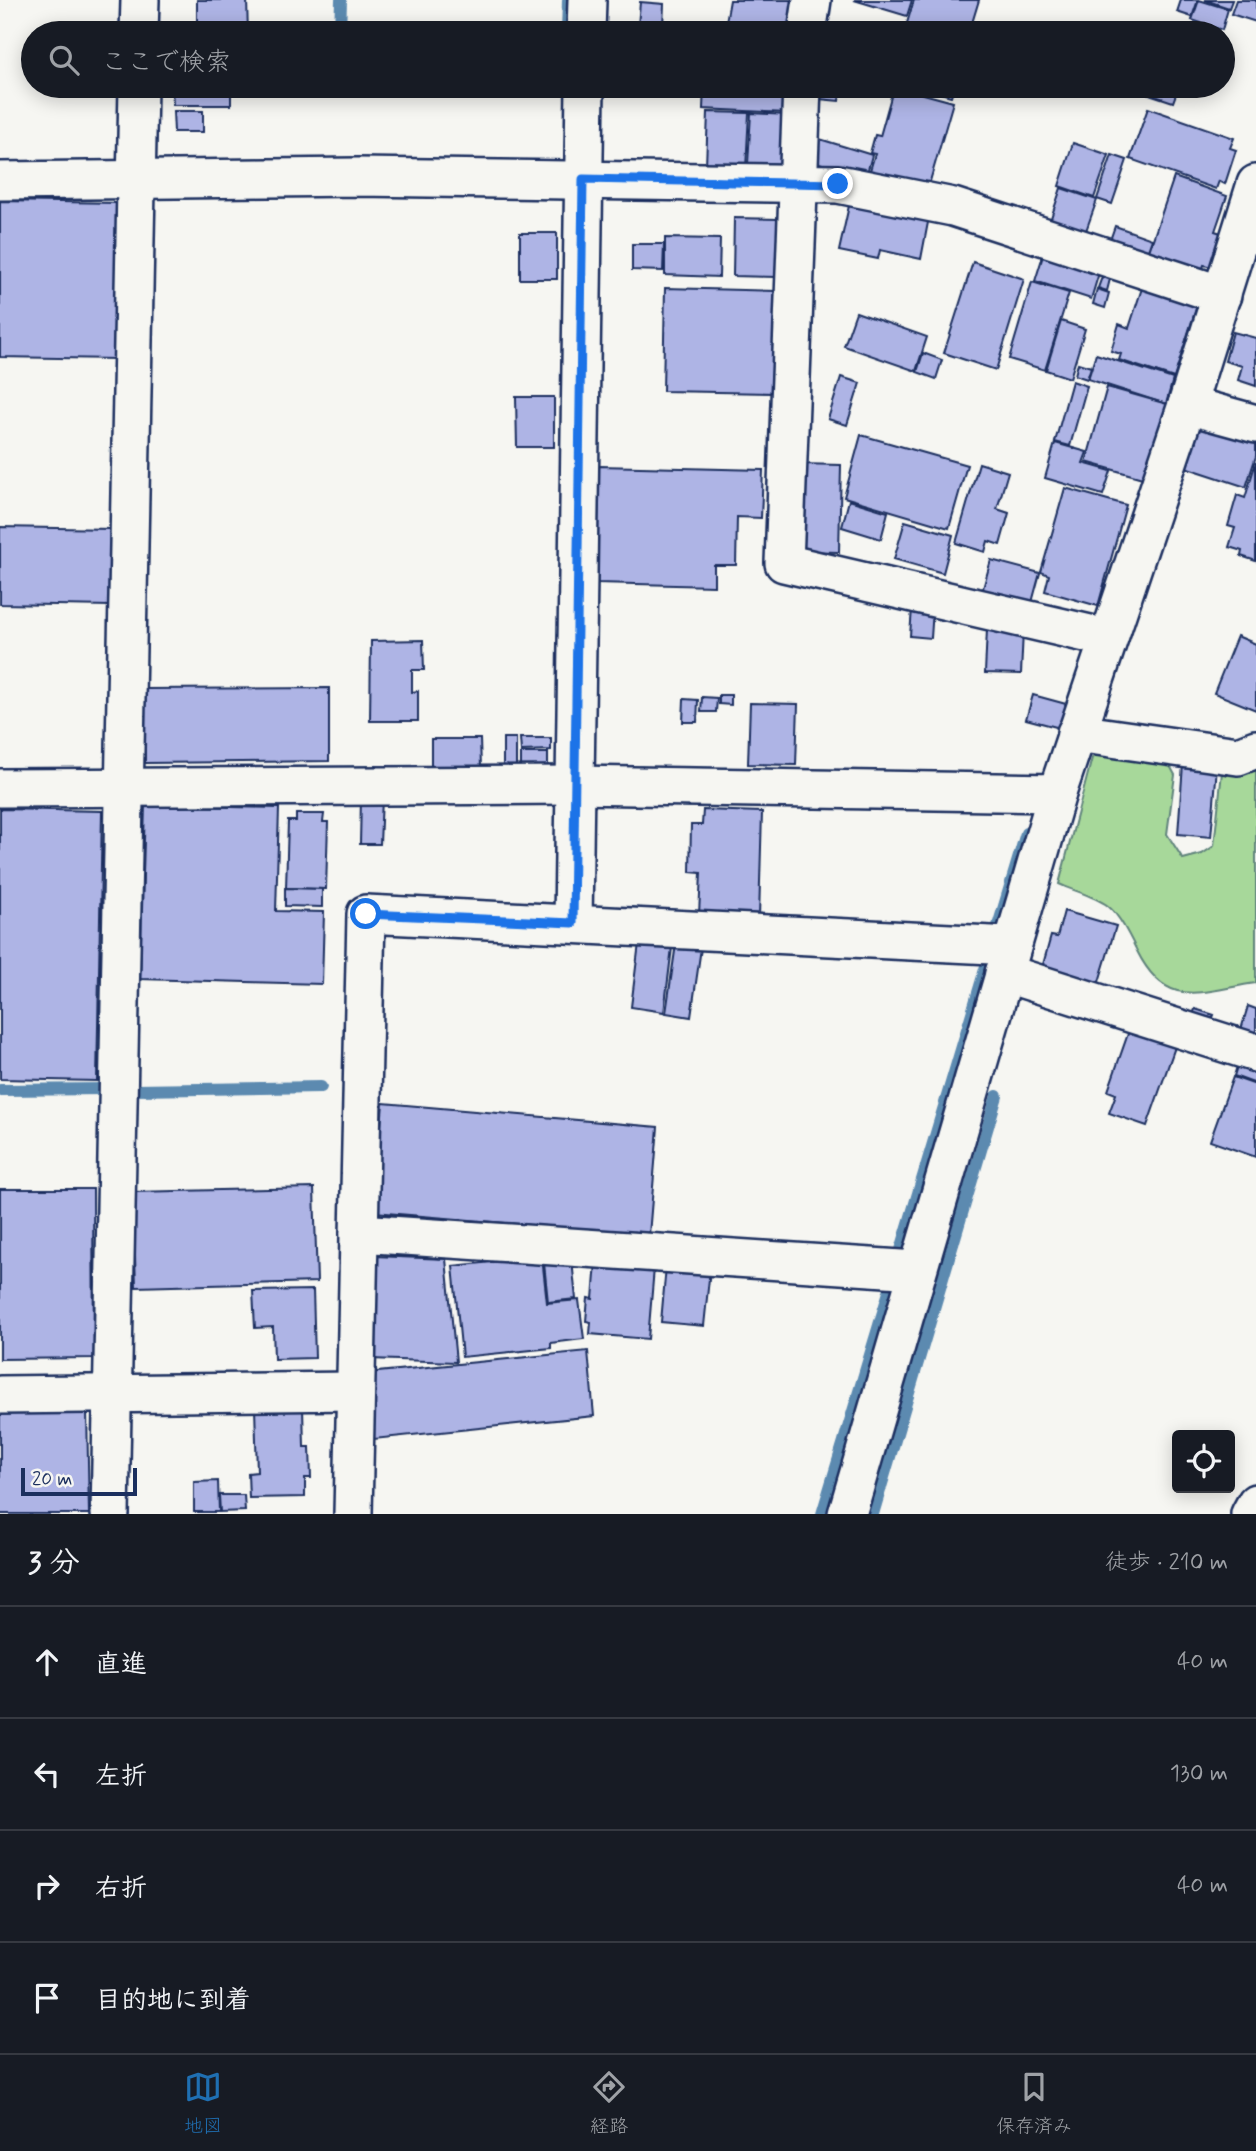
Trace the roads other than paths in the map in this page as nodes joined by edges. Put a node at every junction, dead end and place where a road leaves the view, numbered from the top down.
1 (140, 0) edge
2 (587, 0) edge
3 (812, 0) edge
4 (139, 21) edge
5 (586, 21) edge
6 (809, 21) edge
7 (138, 98) edge
8 (585, 98) edge
9 (801, 98) edge
10 (136, 179) junction
11 (583, 179) junction
12 (0, 181) edge
13 (797, 182) junction
14 (1256, 184) edge
15 (1222, 295) junction
16 (1187, 405) junction
17 (1256, 424) edge
18 (1107, 638) junction
19 (1076, 733) junction
20 (1256, 749) edge
21 (574, 785) junction
22 (122, 787) junction
23 (0, 788) edge
24 (1057, 793) junction
25 (573, 923) junction
26 (1008, 960) junction
27 (1256, 1053) edge
28 (359, 1233) junction
29 (916, 1270) junction
30 (355, 1391) junction
31 (113, 1394) junction
32 (0, 1395) edge
33 (1256, 1503) edge
34 (110, 1514) edge
35 (352, 1514) edge
36 (847, 1514) edge
37 (1250, 1514) edge

1 - 4 street
2 - 5 street
3 - 6 street
7 - 10 street
8 - 11 street
9 - 13 street
10 - 11 street
10 - 12 street
10 - 22 street
11 - 13 street
11 - 21 street
13 - 15 street
13 - 18 street
14 - 15 street
15 - 16 street
16 - 17 street
16 - 18 street
18 - 19 street
19 - 20 street
19 - 24 street
21 - 22 street
21 - 24 street
21 - 25 street
22 - 23 street
22 - 31 street
24 - 26 street
25 - 26 street
25 - 28 street
26 - 27 street
26 - 29 street
28 - 29 street
28 - 30 street
29 - 36 street
30 - 31 street
30 - 35 street
31 - 32 street
31 - 34 street
33 - 37 street

